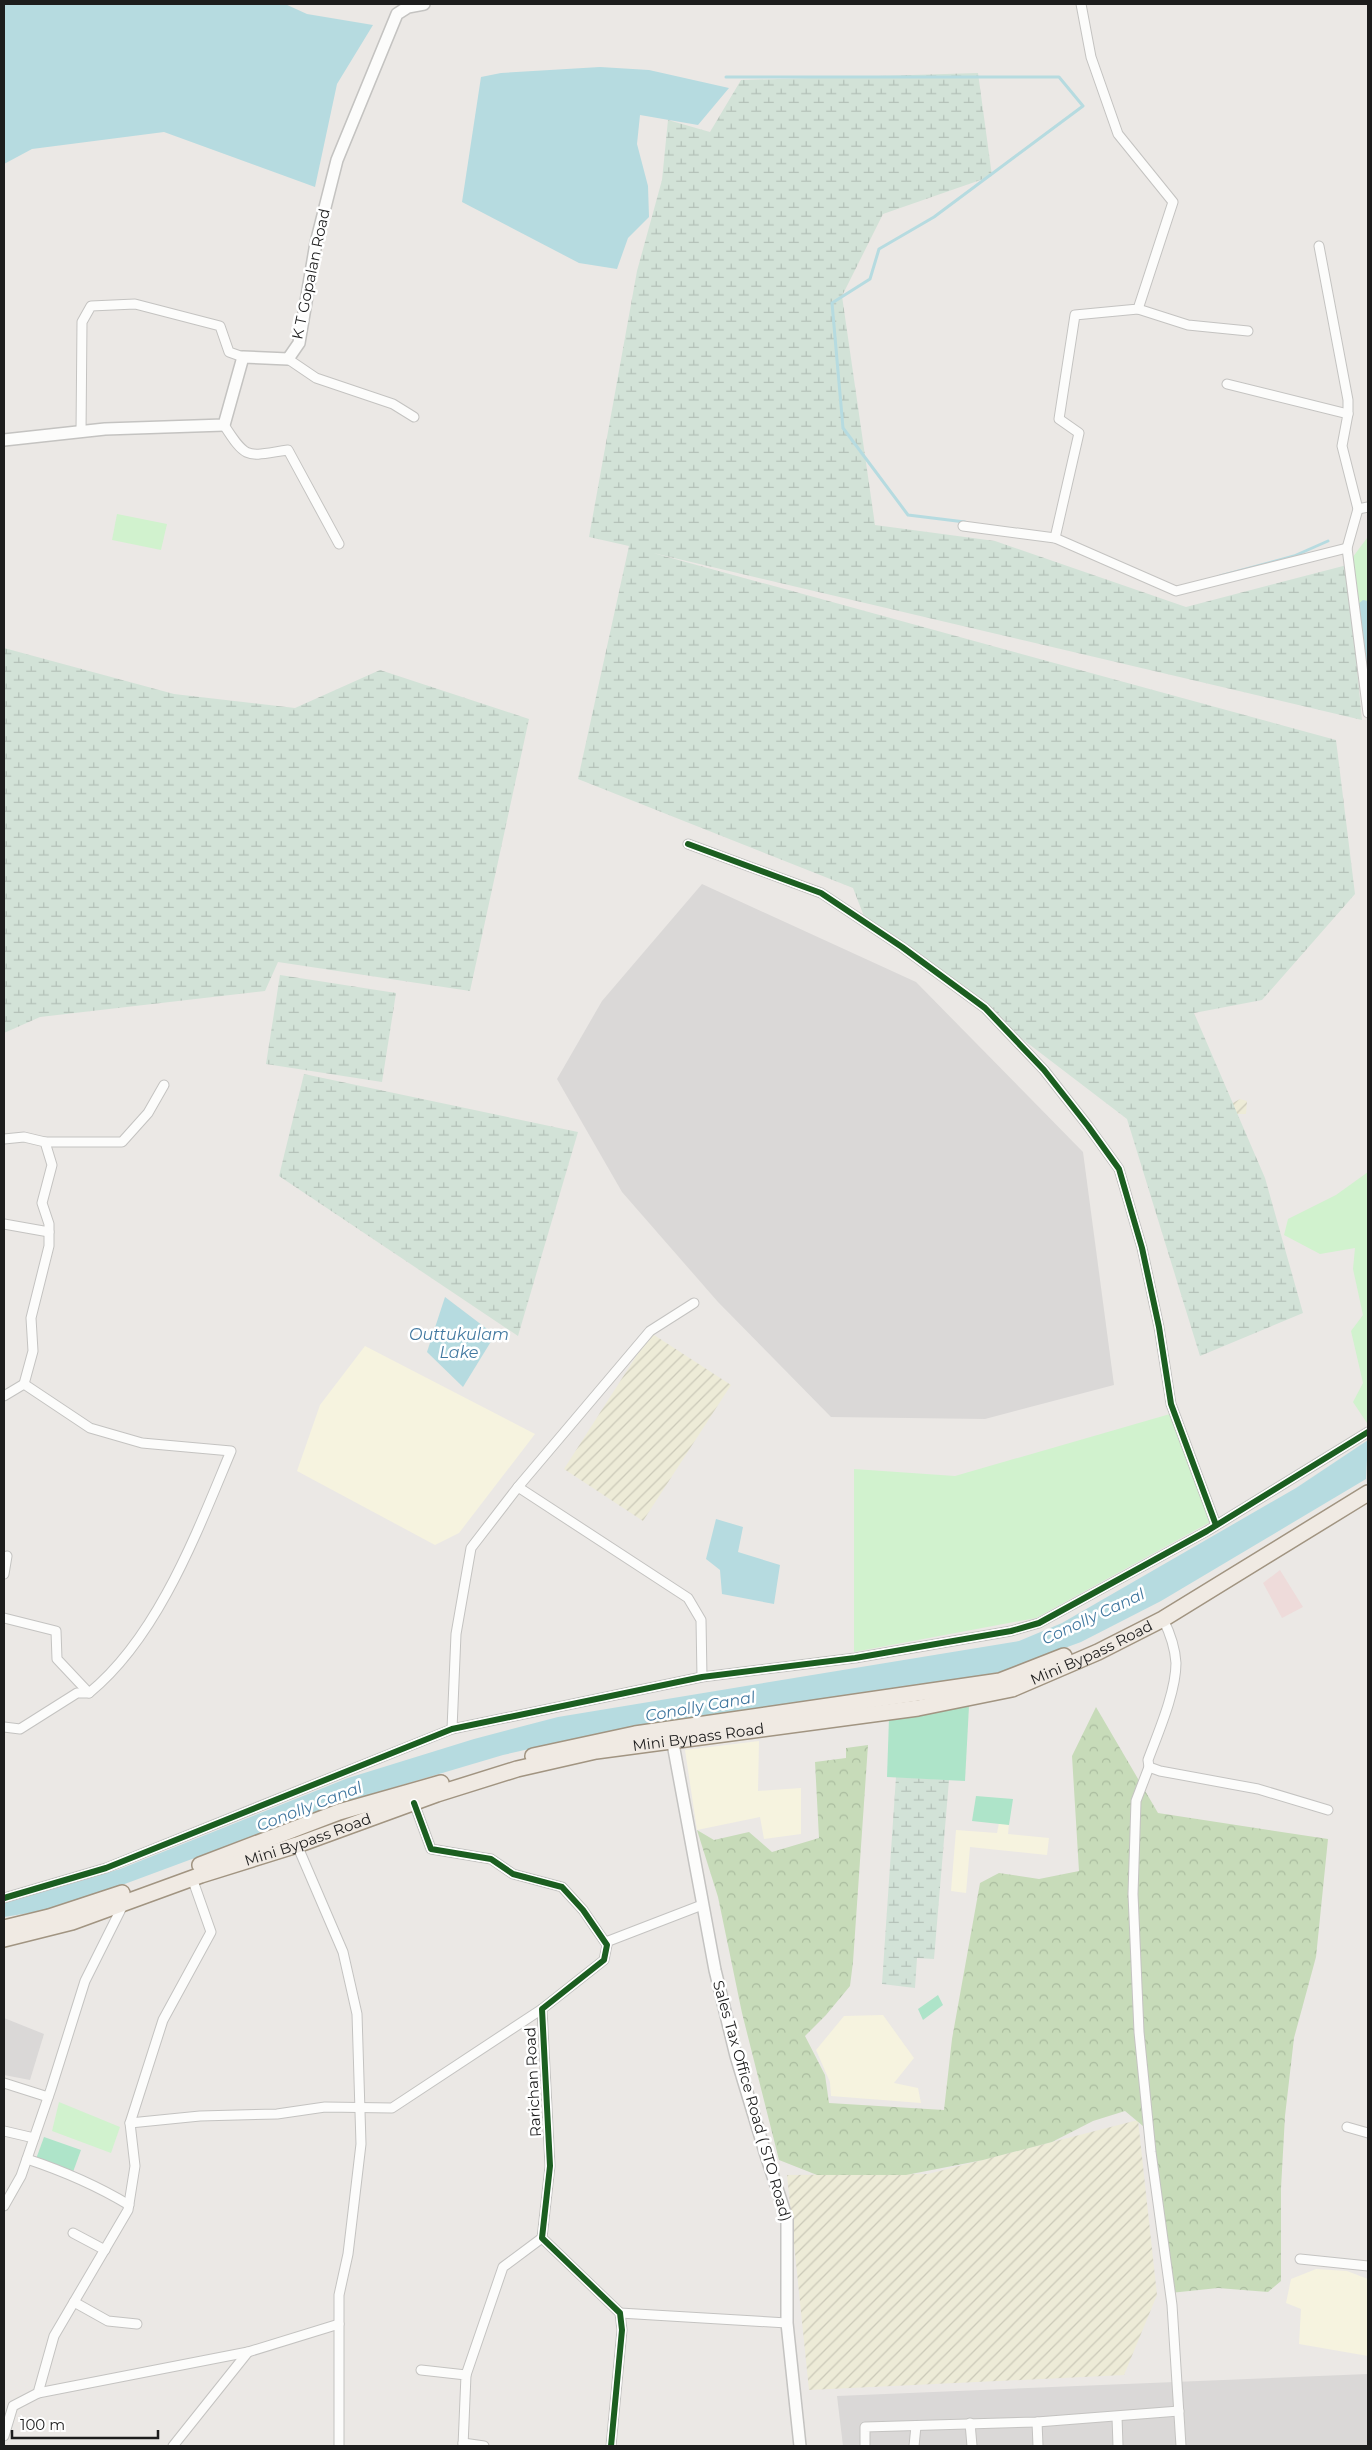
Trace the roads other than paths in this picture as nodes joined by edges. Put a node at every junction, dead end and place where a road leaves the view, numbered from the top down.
1 (424, 4) edge
2 (1081, 4) edge
3 (1320, 246) dead end
4 (1138, 310) junction
5 (1248, 330) dead end
6 (243, 357) junction
7 (288, 359) junction
8 (1227, 384) dead end
9 (1348, 414) junction
10 (414, 417) dead end
11 (224, 425) junction
12 (81, 432) junction
13 (4, 440) edge
14 (1368, 507) edge
15 (1358, 509) junction
16 (963, 526) dead end
17 (1055, 538) junction
18 (339, 544) dead end
19 (1347, 548) junction
20 (1368, 714) edge
21 (688, 844) dead end
22 (164, 1085) dead end
23 (4, 1139) edge
24 (44, 1142) junction
25 (4, 1224) edge
26 (49, 1232) junction
27 (694, 1303) dead end
28 (24, 1384) junction
29 (4, 1396) edge
30 (1368, 1432) edge
31 (1368, 1483) edge
32 (518, 1487) junction
33 (1368, 1494) edge
34 (1216, 1525) junction
35 (7, 1556) dead end
36 (4, 1574) edge
37 (4, 1618) edge
38 (1163, 1619) junction
39 (702, 1677) junction
40 (89, 1693) junction
41 (4, 1727) edge
42 (452, 1729) junction
43 (672, 1735) junction
44 (1149, 1767) junction
45 (414, 1803) junction
46 (1328, 1810) dead end
47 (297, 1845) junction
48 (192, 1878) junction
49 (4, 1898) edge
50 (124, 1903) junction
51 (702, 1905) junction
52 (4, 1928) edge
53 (4, 1939) edge
54 (606, 1942) junction
55 (542, 2009) junction
56 (4, 2083) edge
57 (48, 2097) junction
58 (361, 2107) junction
59 (130, 2123) junction
60 (1347, 2127) dead end
61 (4, 2131) edge
62 (1368, 2133) edge
63 (34, 2138) junction
64 (27, 2158) junction
65 (129, 2205) junction
66 (4, 2206) edge
67 (74, 2233) dead end
68 (542, 2238) junction
69 (104, 2250) junction
70 (1300, 2259) dead end
71 (1368, 2266) edge
72 (74, 2302) junction
73 (620, 2312) junction
74 (788, 2323) junction
75 (137, 2324) dead end
76 (339, 2324) junction
77 (248, 2352) junction
78 (421, 2370) dead end
79 (466, 2375) junction
80 (38, 2393) junction
81 (1179, 2411) junction
82 (1117, 2417) junction
83 (1037, 2422) junction
84 (970, 2423) junction
85 (916, 2426) junction
86 (4, 2436) edge
87 (463, 2444) edge
88 (174, 2446) edge
89 (340, 2446) edge
90 (484, 2446) edge
91 (611, 2446) edge
92 (800, 2446) edge
93 (865, 2446) edge
94 (914, 2446) edge
95 (972, 2446) edge
96 (1038, 2446) edge
97 (1118, 2446) edge
98 (1181, 2446) edge

1 - 7 street, K T Gopalan Road
2 - 4 street
3 - 9 street
4 - 5 street
4 - 17 street
6 - 7 street, K T Gopalan Road
6 - 11 street
6 - 12 street
7 - 10 street
8 - 9 street
9 - 15 street
11 - 12 street
11 - 18 street
12 - 13 street
14 - 15 street
15 - 19 street
16 - 17 street
17 - 19 street
19 - 20 street
21 - 34 street
22 - 24 street
23 - 24 street
24 - 26 street
25 - 26 street
26 - 28 street
27 - 32 street
28 - 29 street
28 - 40 street
30 - 34 street
31 - 43 main road, Mini Bypass Road
32 - 39 street
32 - 42 street
33 - 38 main road, Mini Bypass Road
34 - 39 street
35 - 36 street
37 - 40 street
38 - 43 main road, Mini Bypass Road
38 - 44 street
39 - 42 street
40 - 41 street
42 - 49 street
43 - 45 main road, Mini Bypass Road
43 - 51 street, Sales Tax Office Road ( STO Road)
43 - 52 main road, Mini Bypass Road
44 - 46 street
44 - 81 street
45 - 47 main road, Mini Bypass Road
45 - 54 street
47 - 48 main road, Mini Bypass Road
47 - 58 street
48 - 50 main road, Mini Bypass Road
48 - 59 street
50 - 53 main road, Mini Bypass Road
50 - 57 street
51 - 54 street
51 - 74 street, Sales Tax Office Road ( STO Road)
54 - 55 street, Rarichan Road
55 - 58 street
55 - 68 street, Rarichan Road
56 - 57 street
57 - 63 street
58 - 59 street
58 - 76 street
59 - 65 street
60 - 62 street
61 - 63 street
63 - 64 street
64 - 65 street
64 - 66 street
65 - 69 street
67 - 69 street
68 - 73 street
68 - 79 street
69 - 72 street
70 - 71 street
72 - 75 street
72 - 80 street
73 - 74 street
73 - 91 street
74 - 92 street, Sales Tax Office Road ( STO Road)
76 - 77 street
76 - 89 street
77 - 80 street
77 - 88 street
78 - 79 street
79 - 87 street
80 - 86 street
81 - 82 street
81 - 98 street
82 - 83 street
82 - 97 street
83 - 84 street
83 - 96 street
84 - 85 street
84 - 95 street
85 - 93 street
85 - 94 street
87 - 90 street

